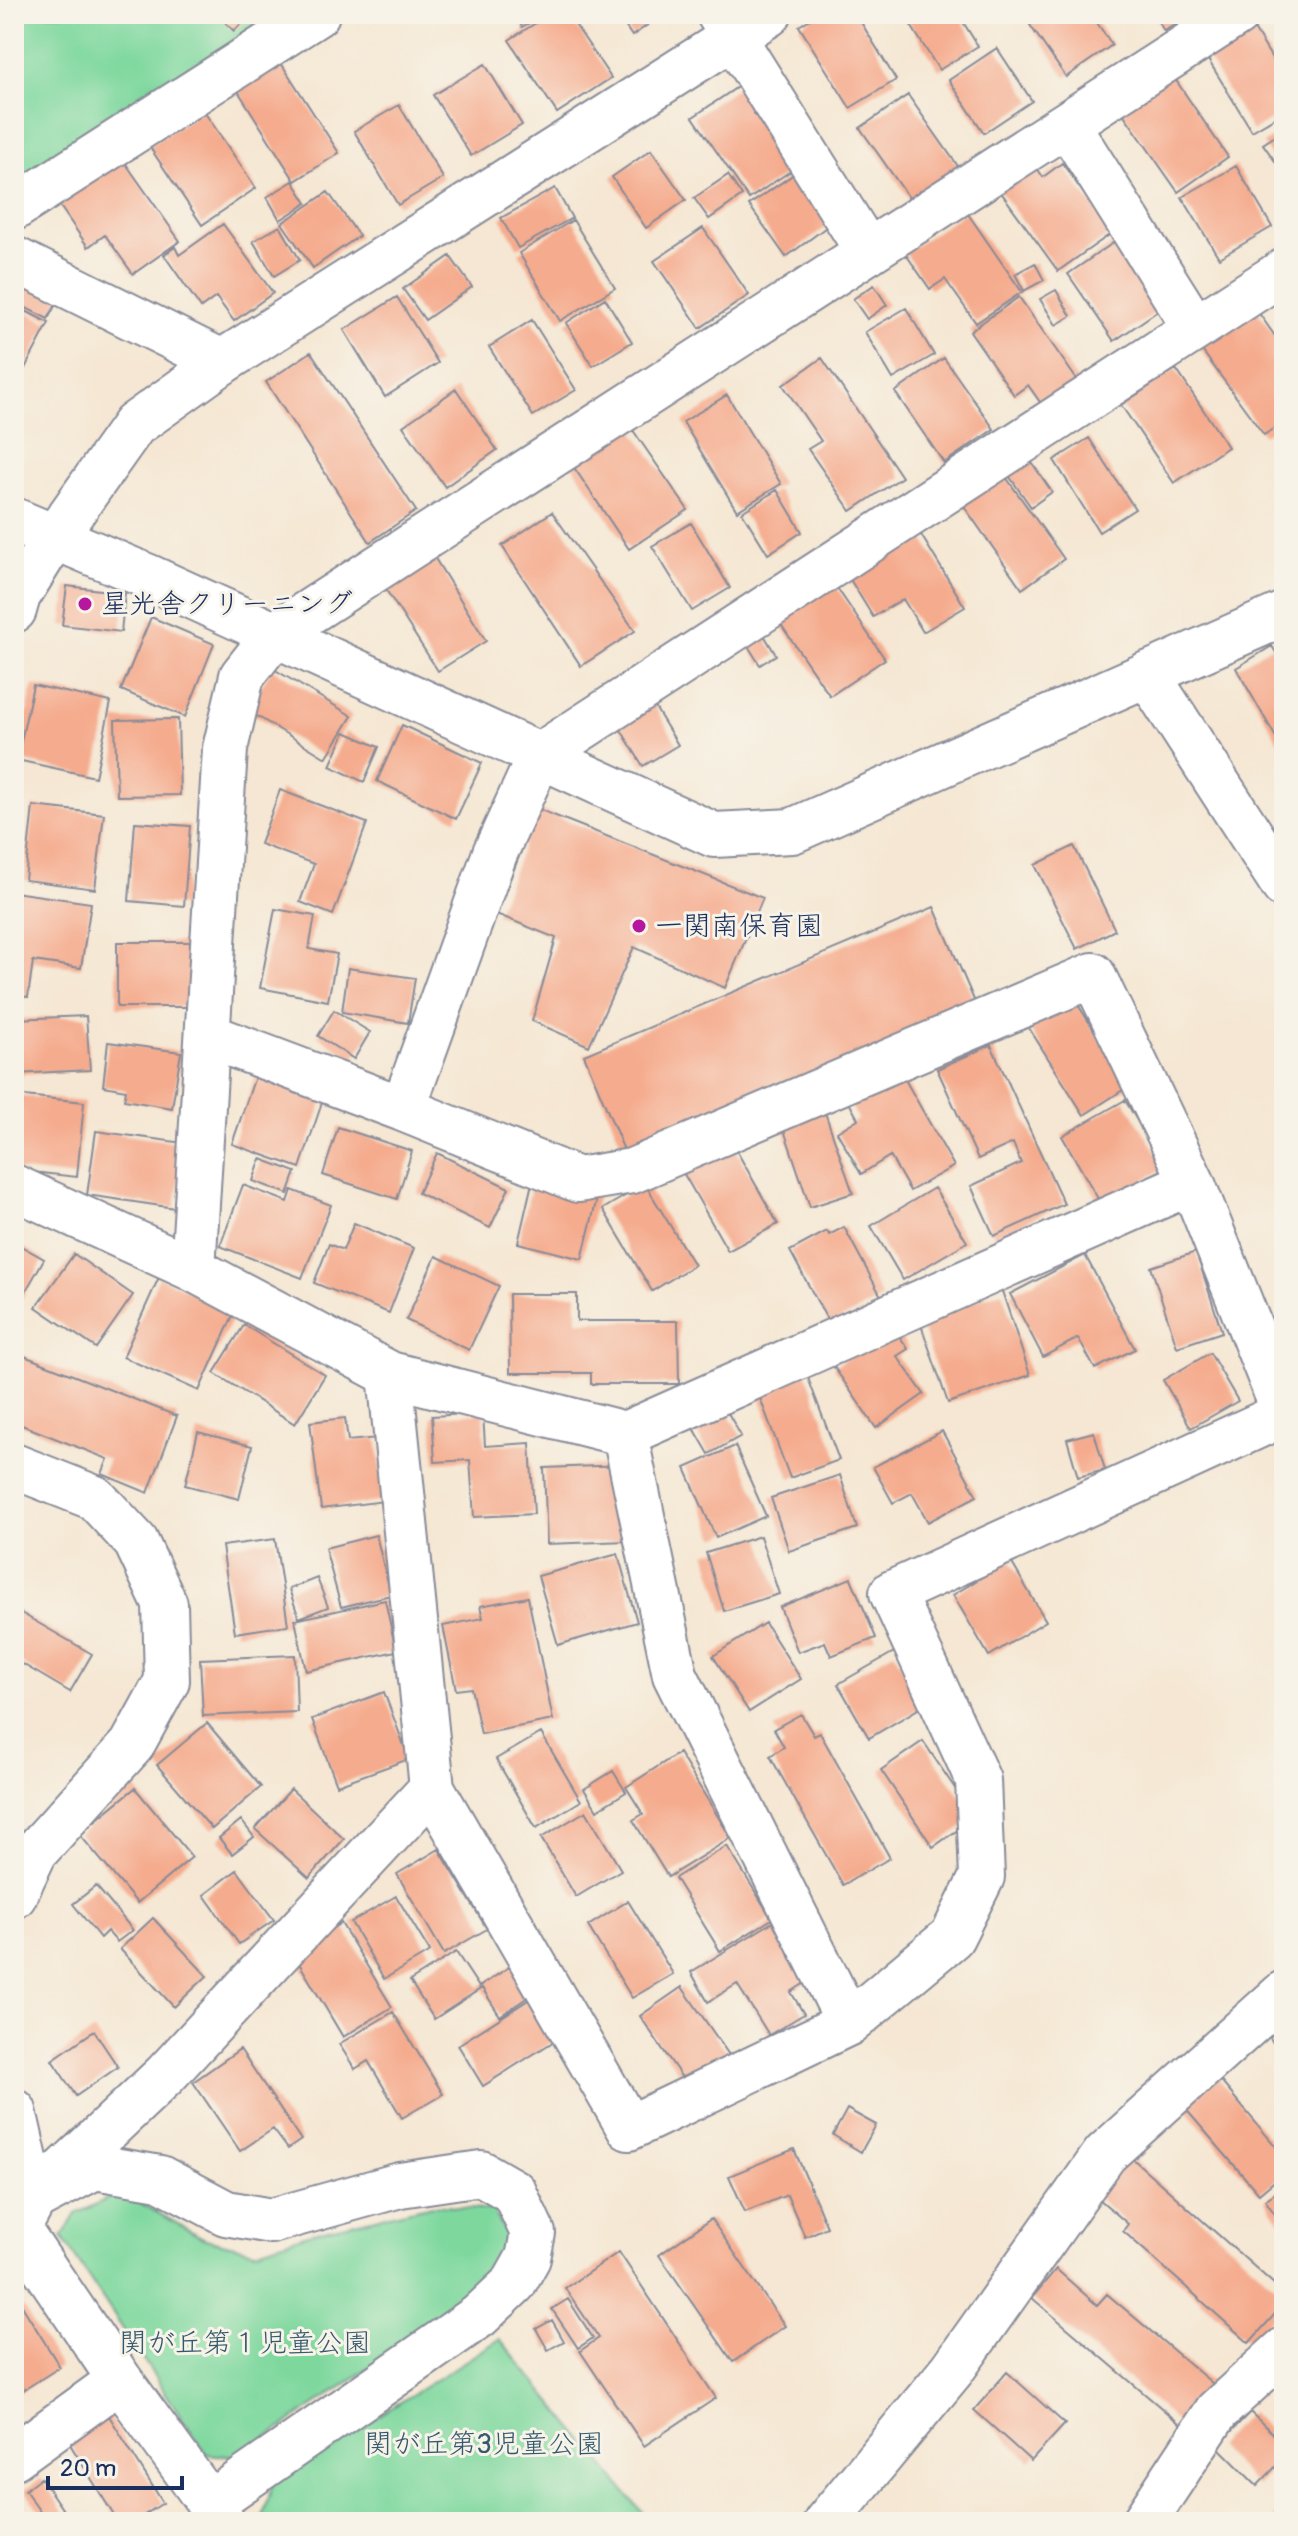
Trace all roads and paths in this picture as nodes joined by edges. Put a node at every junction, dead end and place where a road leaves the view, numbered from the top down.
1 (317, 14) edge
2 (769, 14) edge
3 (1237, 14) edge
4 (726, 26) edge
5 (1067, 124) junction
6 (14, 208) edge
7 (868, 252) junction
8 (14, 259) edge
9 (1284, 271) edge
10 (1195, 328) junction
11 (222, 362) junction
12 (14, 520) edge
13 (54, 538) junction
14 (14, 610) edge
15 (1284, 614) edge
16 (275, 634) junction
17 (1147, 674) junction
18 (540, 755) junction
19 (1284, 886) edge
20 (209, 1036) junction
21 (403, 1109) junction
22 (1192, 1182) junction
23 (14, 1187) edge
24 (193, 1269) junction
25 (390, 1374) junction
26 (1284, 1413) edge
27 (625, 1434) junction
28 (14, 1466) edge
29 (432, 1788) junction
30 (14, 1896) edge
31 (1284, 1993) edge
32 (849, 2023) junction
33 (14, 2111) edge
34 (20, 2212) edge
35 (1284, 2350) edge
36 (120, 2380) junction
37 (14, 2457) edge
38 (216, 2513) edge
39 (826, 2522) edge
40 (1144, 2522) edge

1 - 6 street
2 - 4 street
3 - 5 street
4 - 7 street
4 - 11 street
5 - 7 street
5 - 10 street
7 - 16 street
8 - 11 street
9 - 10 street
10 - 18 street
11 - 13 street
12 - 13 street
13 - 14 street
13 - 16 street
15 - 17 street
16 - 18 street
16 - 20 street
17 - 18 street
17 - 19 street
18 - 21 street
20 - 21 street
20 - 24 street
21 - 22 street
22 - 26 street
22 - 27 street
23 - 24 street
24 - 25 street
25 - 27 street
25 - 29 street
26 - 32 street
27 - 32 street
28 - 30 street
29 - 32 street
29 - 34 street
31 - 39 street
33 - 34 street
34 - 36 street
34 - 38 street
35 - 40 street
36 - 37 street
36 - 38 street

